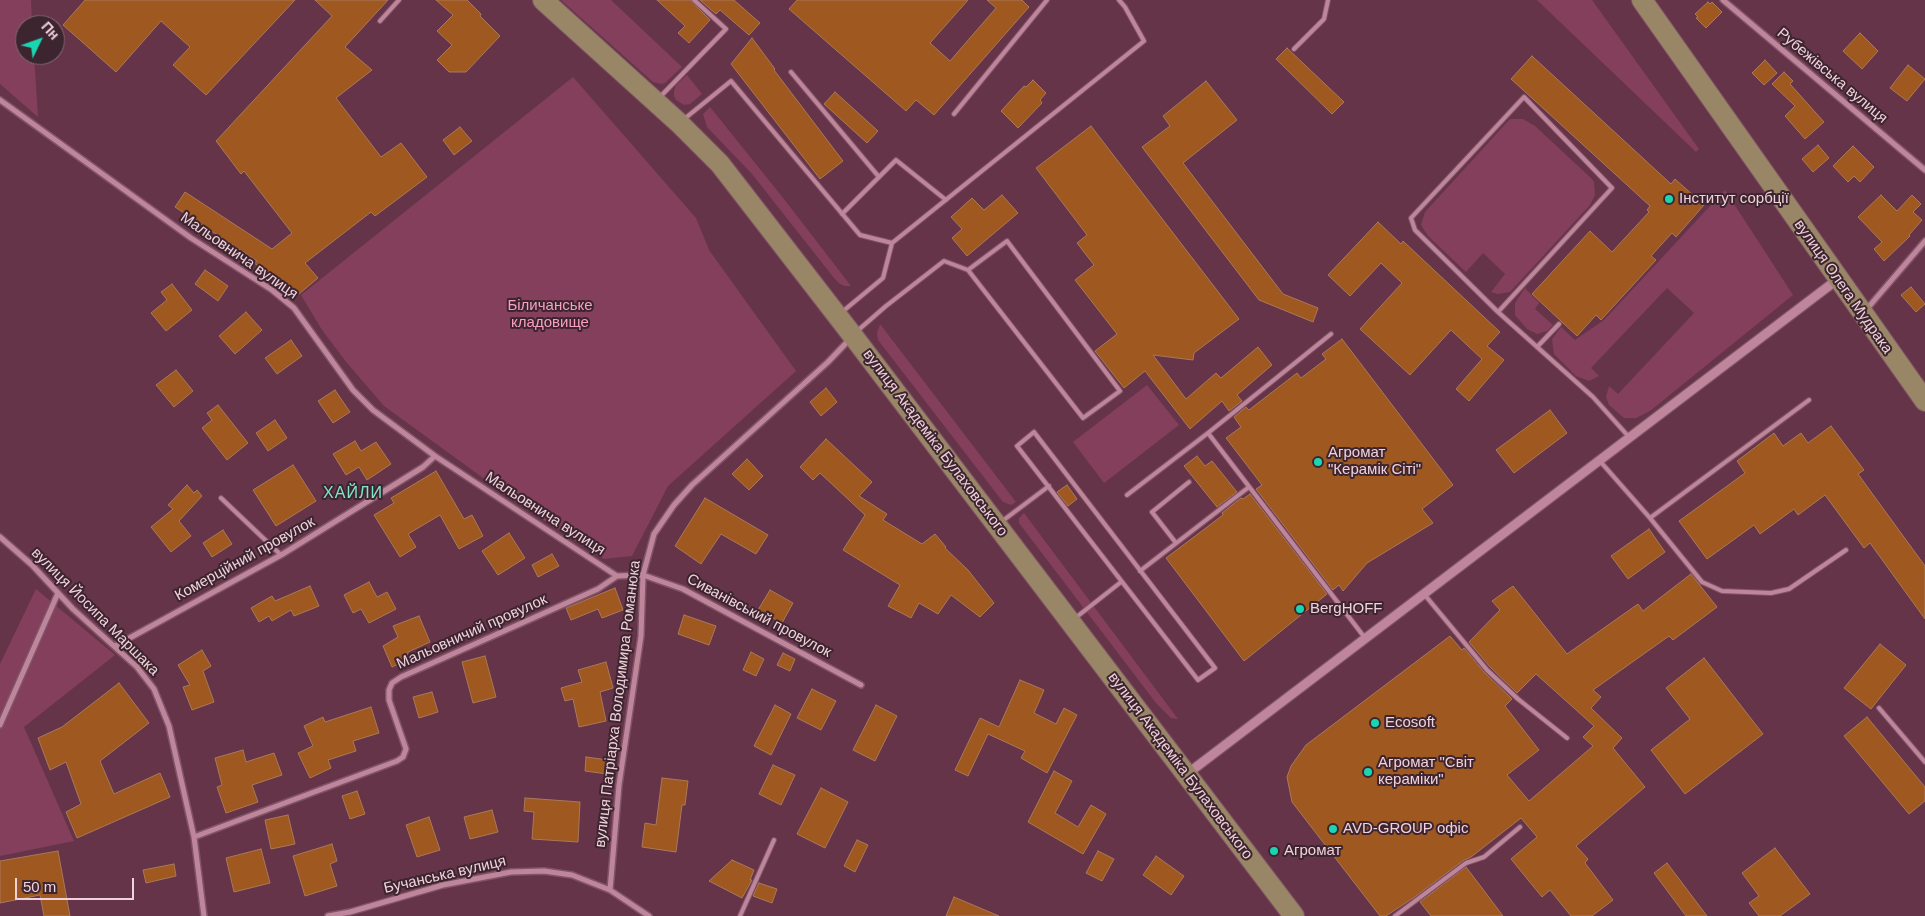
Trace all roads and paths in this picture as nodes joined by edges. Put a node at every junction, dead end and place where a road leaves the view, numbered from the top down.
1 (399, 0) edge
2 (542, 0) edge
3 (694, 0) edge
4 (1047, 0) edge
5 (1119, 0) edge
6 (1328, 0) edge
7 (1642, 0) edge
8 (1723, 0) edge
9 (380, 20) dead end
10 (1294, 49) dead end
11 (791, 72) dead end
12 (0, 100) edge
13 (656, 101) junction
14 (954, 114) dead end
15 (680, 123) junction
16 (1925, 170) edge
17 (879, 178) junction
18 (946, 200) junction
19 (842, 214) junction
20 (1925, 241) edge
21 (892, 243) junction
22 (968, 270) junction
23 (1838, 279) junction
24 (1498, 312) junction
25 (1862, 314) junction
26 (837, 316) junction
27 (1559, 324) dead end
28 (1331, 334) dead end
29 (853, 336) junction
30 (1537, 347) junction
31 (1809, 400) dead end
32 (1925, 401) edge
33 (1208, 433) junction
34 (1629, 437) junction
35 (435, 456) junction
36 (1600, 460) junction
37 (1189, 482) dead end
38 (1049, 486) junction
39 (1249, 487) junction
40 (1127, 495) dead end
41 (221, 498) dead end
42 (1650, 518) junction
43 (997, 525) junction
44 (0, 537) edge
45 (1176, 543) junction
46 (1846, 550) dead end
47 (281, 555) junction
48 (1140, 571) junction
49 (643, 575) junction
50 (617, 576) junction
51 (1122, 582) junction
52 (58, 593) junction
53 (1424, 594) junction
54 (1071, 622) junction
55 (1365, 638) junction
56 (115, 646) junction
57 (861, 685) dead end
58 (1879, 708) dead end
59 (0, 725) edge
60 (1567, 738) dead end
61 (1925, 762) edge
62 (1187, 774) junction
63 (1520, 827) dead end
64 (194, 837) junction
65 (774, 840) dead end
66 (610, 890) junction
67 (204, 916) edge
68 (328, 916) edge
69 (648, 916) edge
70 (740, 916) edge
71 (1294, 916) edge
72 (1395, 916) edge

1 - 9 lane
2 - 13 main road, вулиця Академіка Булаховського
3 - 13 lane
4 - 14 lane
5 - 18 lane
6 - 10 lane
7 - 23 main road, вулиця Олега Мудрака
8 - 16 street, Рубежівська вулиця
11 - 17 lane
12 - 35 street, Мальовнича вулиця
13 - 15 main road, вулиця Академіка Булаховського
15 - 19 lane
15 - 26 main road, вулиця Академіка Булаховського
17 - 18 lane
17 - 19 lane
18 - 21 lane
19 - 21 lane
20 - 25 street
21 - 26 lane
22 - 22 lane
22 - 29 lane
23 - 25 main road, вулиця Олега Мудрака
23 - 34 street
24 - 24 lane
24 - 30 lane
25 - 32 main road, вулиця Олега Мудрака
26 - 29 main road, вулиця Академіка Булаховського
27 - 30 lane
28 - 33 lane
29 - 43 main road, вулиця Академіка Булаховського
29 - 49 street, вулиця Патріарха Володимира Романюка
30 - 34 lane
31 - 42 lane
33 - 39 lane
33 - 40 lane
34 - 36 street
35 - 47 street, Комерційний провулок
35 - 50 street, Мальовнича вулиця
36 - 42 lane
36 - 53 street
37 - 45 lane
38 - 43 lane
38 - 48 lane
38 - 51 lane
39 - 45 lane
39 - 55 lane
41 - 47 lane
42 - 46 lane
43 - 54 main road, вулиця Академіка Булаховського
44 - 52 street, вулиця Йосипа Маршака
45 - 48 lane
47 - 56 street, Комерційний провулок
48 - 51 lane
49 - 50 street
49 - 57 street, Сиванівський провулок
49 - 66 street, вулиця Патріарха Володимира Романюка
50 - 64 street, Мальовничий провулок
51 - 54 lane
52 - 56 street, вулиця Йосипа Маршака
52 - 59 street
53 - 55 street
53 - 60 lane
54 - 62 main road, вулиця Академіка Булаховського
55 - 62 street
56 - 64 street, вулиця Йосипа Маршака
58 - 61 lane
62 - 71 main road, вулиця Академіка Булаховського
63 - 72 lane
64 - 67 street, вулиця Йосипа Маршака
65 - 70 lane
66 - 68 street, Бучанська вулиця
66 - 69 street, Бучанська вулиця

